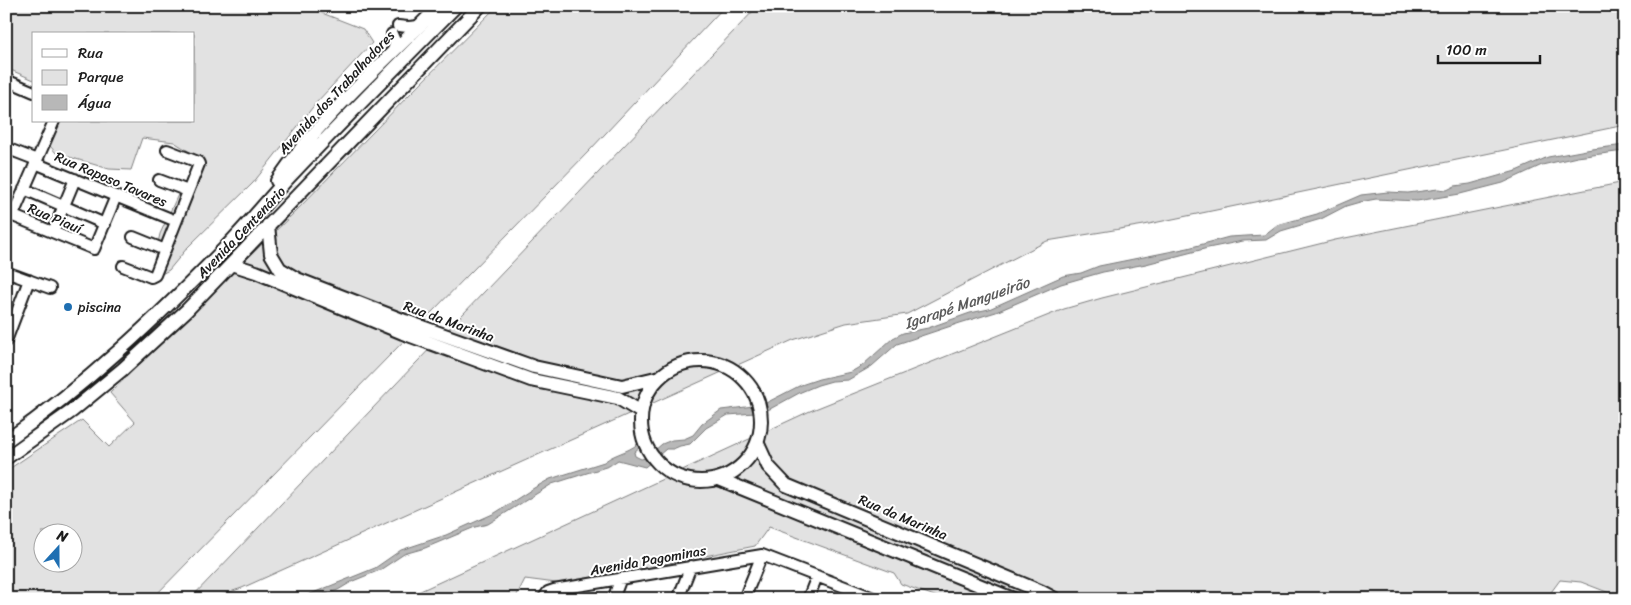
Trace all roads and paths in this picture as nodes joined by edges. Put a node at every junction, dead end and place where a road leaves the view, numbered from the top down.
1 (439, 6) edge
2 (456, 6) edge
3 (480, 6) edge
4 (420, 26) junction
5 (393, 52) junction
6 (6, 80) edge
7 (32, 91) edge
8 (54, 122) edge
9 (6, 148) edge
10 (167, 150) dead end
11 (36, 162) junction
12 (75, 179) junction
13 (159, 180) dead end
14 (24, 189) junction
15 (188, 191) junction
16 (116, 196) junction
17 (265, 205) junction
18 (63, 206) junction
19 (10, 214) edge
20 (176, 222) junction
21 (105, 224) junction
22 (268, 225) junction
23 (53, 232) junction
24 (133, 237) dead end
25 (165, 250) junction
26 (231, 264) junction
27 (123, 266) dead end
28 (6, 272) edge
29 (29, 280) junction
30 (50, 288) dead end
31 (6, 340) edge
32 (660, 377) junction
33 (641, 412) junction
34 (6, 441) edge
35 (758, 444) junction
36 (6, 458) edge
37 (719, 479) junction
38 (762, 554) junction
39 (691, 566) junction
40 (817, 576) junction
41 (621, 578) junction
42 (875, 598) edge
43 (543, 599) edge
44 (613, 599) edge
45 (678, 599) edge
46 (744, 599) edge
47 (808, 599) edge
48 (1013, 599) edge
49 (1055, 599) edge

1 - 4 main road, Avenida dos Trabalhadores
2 - 17 main road, Avenida Centenário
3 - 22 main road, Avenida Centenário
4 - 5 main road, Avenida dos Trabalhadores
4 - 5 street
5 - 17 main road, Avenida dos Trabalhadores
6 - 7 street
8 - 11 street
9 - 11 street, Rua Raposo Tavares
10 - 15 street
11 - 12 street, Rua Raposo Tavares
11 - 14 street
12 - 16 street, Rua Raposo Tavares
12 - 18 street
13 - 15 street
14 - 18 street
14 - 19 street
15 - 20 street
16 - 20 street, Rua Raposo Tavares
16 - 21 street
17 - 34 main road, Avenida Centenário
18 - 21 street
18 - 23 street
19 - 23 street, Rua Piauí
20 - 25 street
21 - 23 street, Rua Piauí
22 - 26 main road, Avenida Centenário
22 - 32 main road, Rua da Marinha
24 - 25 street
25 - 27 street
26 - 33 main road, Rua da Marinha
26 - 36 main road, Avenida Centenário
28 - 29 street
29 - 30 street
29 - 31 street
32 - 33 main road
32 - 35 main road
33 - 37 main road
35 - 37 main road
35 - 49 main road, Rua da Marinha
37 - 48 main road
38 - 39 street, Avenida Pagominas
38 - 40 street
38 - 46 street
39 - 41 street, Avenida Pagominas
39 - 45 street
40 - 42 street
40 - 47 street
41 - 43 street, Avenida Pagominas
41 - 44 street

